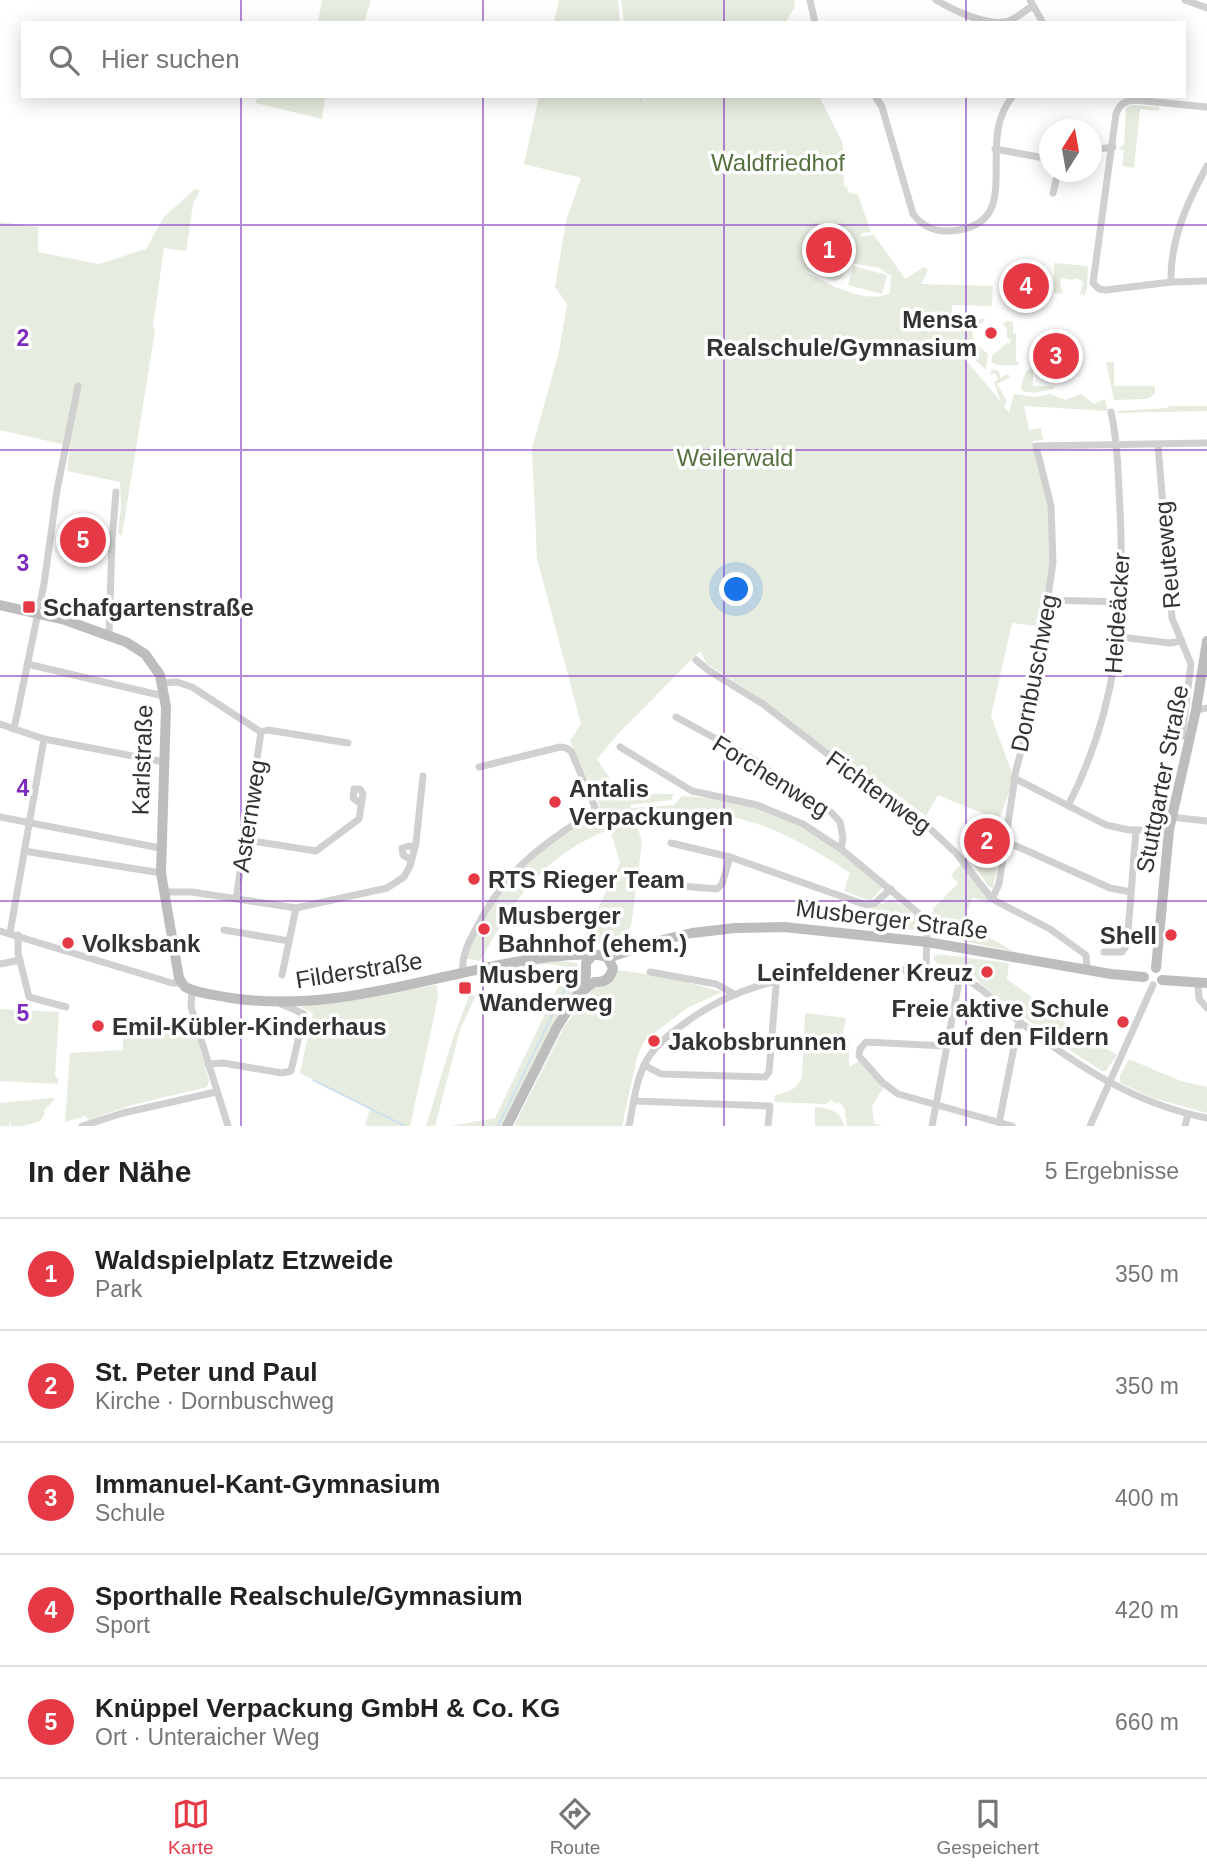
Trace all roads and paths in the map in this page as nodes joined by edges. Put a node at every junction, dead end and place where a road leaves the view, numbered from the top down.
1 (810, 0) edge
2 (936, 0) edge
3 (1185, 0) edge
4 (1032, 3) edge
5 (1207, 8) edge
6 (814, 21) edge
7 (994, 21) edge
8 (1008, 21) edge
9 (1042, 21) edge
10 (876, 98) edge
11 (1012, 98) edge
12 (1207, 107) edge
13 (1113, 147) junction
14 (1102, 148) edge
15 (995, 149) junction
16 (1039, 157) edge
17 (1207, 166) edge
18 (1056, 182) edge
19 (1054, 193) dead end
20 (1207, 281) edge
21 (1171, 282) junction
22 (78, 386) dead end
23 (1111, 412) dead end
24 (1207, 443) edge
25 (1158, 444) junction
26 (1117, 445) junction
27 (116, 492) dead end
28 (1048, 600) junction
29 (1122, 602) junction
30 (0, 606) edge
31 (38, 614) junction
32 (109, 635) junction
33 (1119, 637) junction
34 (1182, 641) junction
35 (1207, 641) edge
36 (696, 660) dead end
37 (27, 664) junction
38 (161, 689) junction
39 (1202, 709) edge
40 (676, 717) dead end
41 (0, 724) edge
42 (14, 729) junction
43 (261, 732) junction
44 (1190, 737) junction
45 (44, 739) junction
46 (348, 743) dead end
47 (620, 747) dead end
48 (164, 762) junction
49 (479, 767) dead end
50 (423, 776) dead end
51 (1014, 778) junction
52 (360, 804) dead end
53 (1068, 806) junction
54 (0, 817) edge
55 (1171, 817) junction
56 (1207, 821) edge
57 (29, 822) junction
58 (1136, 830) junction
59 (1169, 830) junction
60 (246, 840) junction
61 (1004, 841) junction
62 (671, 843) dead end
63 (415, 847) junction
64 (160, 848) junction
65 (841, 849) junction
66 (24, 851) junction
67 (730, 857) junction
68 (411, 860) junction
69 (161, 873) junction
70 (669, 885) dead end
71 (891, 889) junction
72 (164, 892) junction
73 (1131, 892) junction
74 (236, 899) junction
75 (992, 899) junction
76 (296, 908) junction
77 (224, 930) dead end
78 (0, 931) edge
79 (14, 934) junction
80 (289, 941) junction
81 (927, 942) junction
82 (1104, 952) dead end
83 (20, 960) junction
84 (610, 963) junction
85 (0, 964) edge
86 (1156, 968) junction
87 (1087, 969) junction
88 (589, 970) junction
89 (926, 970) junction
90 (650, 972) dead end
91 (463, 973) junction
92 (282, 975) dead end
93 (960, 976) junction
94 (1144, 977) junction
95 (774, 980) junction
96 (181, 983) junction
97 (1157, 983) junction
98 (1203, 983) edge
99 (192, 990) junction
100 (734, 993) junction
101 (279, 1003) junction
102 (66, 1007) dead end
103 (1207, 1007) edge
104 (1019, 1022) junction
105 (946, 1046) junction
106 (208, 1064) junction
107 (644, 1065) junction
108 (1108, 1083) junction
109 (216, 1091) junction
110 (634, 1101) junction
111 (935, 1105) junction
112 (1188, 1114) junction
113 (1207, 1118) edge
114 (999, 1123) junction
115 (82, 1126) edge
116 (228, 1126) edge
117 (507, 1126) edge
118 (629, 1126) edge
119 (768, 1126) edge
120 (932, 1126) edge
121 (1012, 1126) edge
122 (1090, 1126) edge
123 (1185, 1126) edge

1 - 6 street
2 - 7 street
3 - 5 street
4 - 8 street
4 - 9 street
10 - 15 street
11 - 15 street
12 - 13 street
13 - 14 street
13 - 21 street
15 - 16 street
17 - 21 street
18 - 19 street
20 - 21 street
22 - 31 street
23 - 26 street, Heideäcker
24 - 25 street
25 - 26 street
25 - 34 street, Reuteweg
26 - 28 street, Dornbuschweg
26 - 29 street, Heideäcker
27 - 32 street
28 - 29 street
28 - 51 street, Dornbuschweg
29 - 33 street, Heideäcker
30 - 31 main road, Karlstraße
31 - 32 main road, Karlstraße
31 - 37 street
32 - 38 main road, Karlstraße
33 - 34 street
33 - 53 street, Heideäcker
34 - 44 street, Reuteweg
35 - 39 main road, Stuttgarter Straße
36 - 75 street, Fichtenweg
37 - 38 street
37 - 42 street
38 - 43 street
38 - 48 main road, Karlstraße
39 - 44 main road, Stuttgarter Straße
40 - 65 street, Forchenweg
41 - 42 street
42 - 45 street
43 - 46 street
43 - 60 street, Asternweg
44 - 55 main road, Stuttgarter Straße
45 - 48 street
45 - 57 street
47 - 65 street
48 - 64 main road, Karlstraße
49 - 91 street
50 - 63 street
51 - 53 street
51 - 61 street, Dornbuschweg
52 - 60 street
53 - 58 street
54 - 57 street
55 - 56 street
55 - 59 main road, Stuttgarter Straße
57 - 64 street
57 - 66 street
58 - 59 street
58 - 73 street
59 - 86 main road, Stuttgarter Straße
60 - 74 street, Asternweg
61 - 73 street
61 - 75 street, Dornbuschweg
62 - 67 street
63 - 68 street
63 - 68 street
64 - 69 main road, Karlstraße
65 - 71 street
66 - 69 street
66 - 79 street
67 - 70 street
67 - 71 street
68 - 76 street
69 - 72 main road, Karlstraße
71 - 81 street
72 - 74 street
72 - 96 main road, Karlstraße
73 - 82 street
74 - 76 street
75 - 87 street, Fichtenweg
76 - 80 street
77 - 80 street
78 - 79 street, Filderstraße
79 - 83 street
79 - 96 street, Filderstraße
80 - 92 street
81 - 84 main road, Musberger Straße
81 - 87 main road, Musberger Straße
81 - 89 street
83 - 85 street
83 - 102 street
84 - 88 main road, Filderstraße
84 - 88 main road, Musberger Straße
86 - 94 main road
86 - 97 main road
87 - 94 main road, Musberger Straße
88 - 91 main road, Filderstraße
88 - 117 main road
89 - 93 street
89 - 95 street
90 - 100 street
91 - 101 main road, Filderstraße
93 - 104 street
93 - 105 street
94 - 97 main road
95 - 100 street
95 - 107 street
96 - 99 main road, Filderstraße
97 - 98 main road
97 - 108 street
98 - 103 street
99 - 101 main road, Filderstraße
99 - 106 street
100 - 107 street
101 - 106 street
104 - 108 street
104 - 114 street
105 - 111 street
105 - 111 street
106 - 109 street
107 - 110 street
108 - 112 street
108 - 122 street
109 - 115 street
109 - 116 street
110 - 118 street
110 - 119 street
111 - 114 street
111 - 120 street
112 - 113 street
112 - 123 street
114 - 121 street

